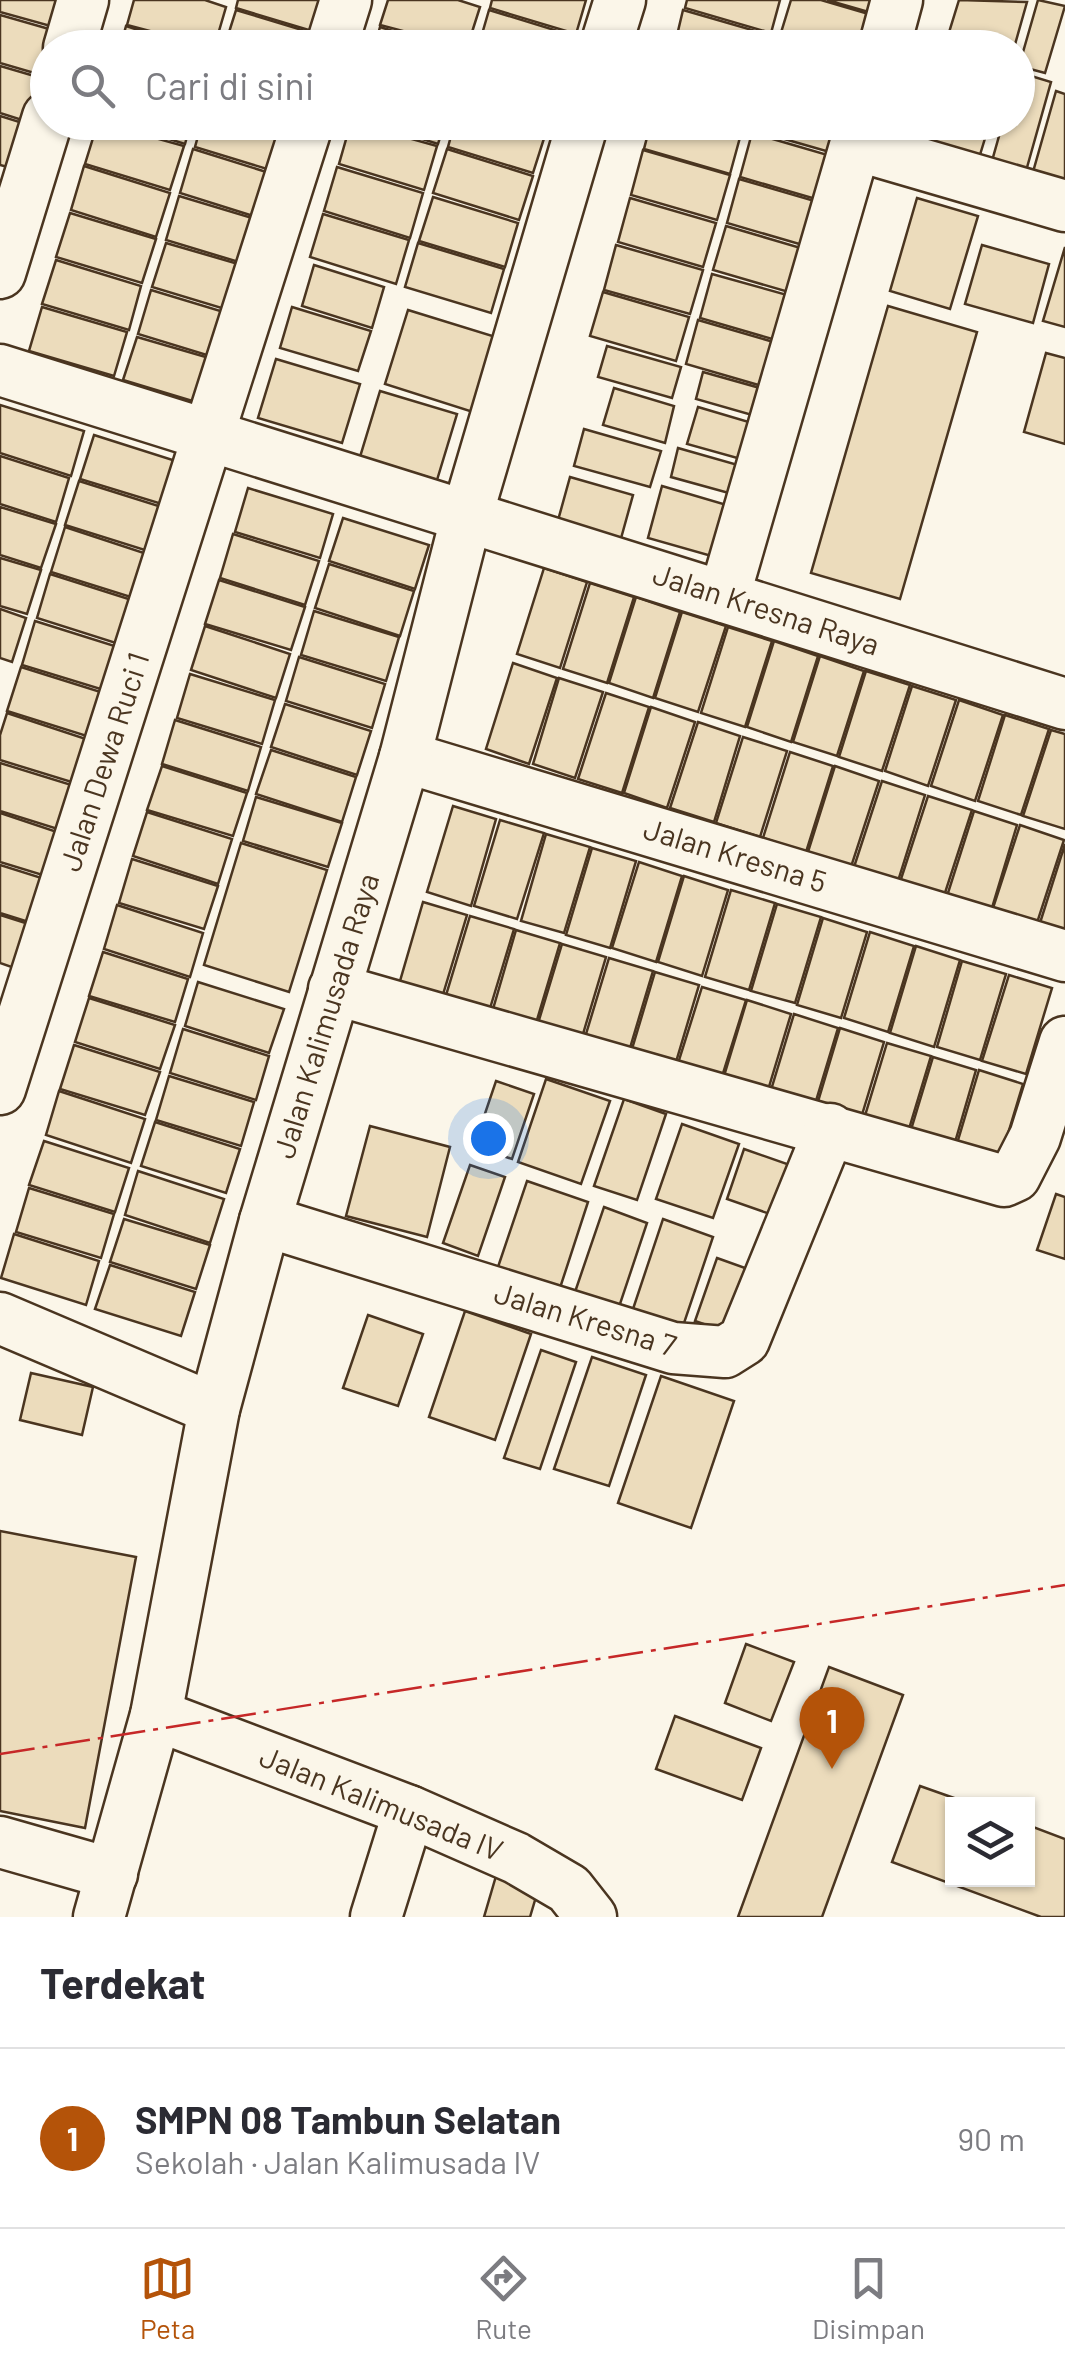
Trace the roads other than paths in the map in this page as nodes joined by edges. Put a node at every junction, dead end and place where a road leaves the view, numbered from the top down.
1 (83, 0) edge
2 (346, 0) edge
3 (620, 0) edge
4 (897, 0) edge
5 (74, 30) edge
6 (337, 30) edge
7 (611, 30) edge
8 (889, 30) edge
9 (41, 140) edge
10 (302, 140) edge
11 (578, 140) edge
12 (857, 140) edge
13 (876, 140) edge
14 (1065, 206) edge
15 (0, 273) edge
16 (0, 370) edge
17 (211, 436) junction
18 (467, 515) junction
19 (724, 597) junction
20 (1065, 704) edge
21 (405, 757) junction
22 (1065, 956) edge
23 (334, 989) junction
24 (1065, 1042) edge
25 (0, 1088) edge
26 (830, 1129) junction
27 (265, 1221) junction
28 (0, 1318) edge
29 (214, 1409) junction
30 (156, 1715) junction
31 (409, 1811) junction
32 (0, 1842) edge
33 (106, 1895) edge
34 (376, 1917) edge
35 (591, 1917) edge

1 - 5 street
2 - 6 street
3 - 7 street
4 - 8 street
9 - 15 street
10 - 17 street, Jalan Dewa Ruci 1
11 - 18 street, Jalan Kalimusada Raya
12 - 19 street
13 - 14 street
16 - 17 street, Jalan Kresna Raya
17 - 18 street, Jalan Kresna Raya
17 - 25 street, Jalan Dewa Ruci 1
18 - 19 street, Jalan Kresna Raya
18 - 21 street, Jalan Kalimusada Raya
19 - 20 street, Jalan Kresna Raya
21 - 22 street, Jalan Kresna 5
21 - 23 street, Jalan Kalimusada Raya
23 - 26 street
23 - 27 street, Jalan Kalimusada Raya
24 - 26 street
26 - 27 street, Jalan Kresna 7
27 - 29 street, Jalan Kalimusada Raya
28 - 29 street
29 - 30 street, Jalan Kalimusada Raya
30 - 31 street, Jalan Kalimusada IV
30 - 33 street, Jalan Kalimusada Raya
31 - 34 street
31 - 35 street, Jalan Kalimusada IV
32 - 33 street

